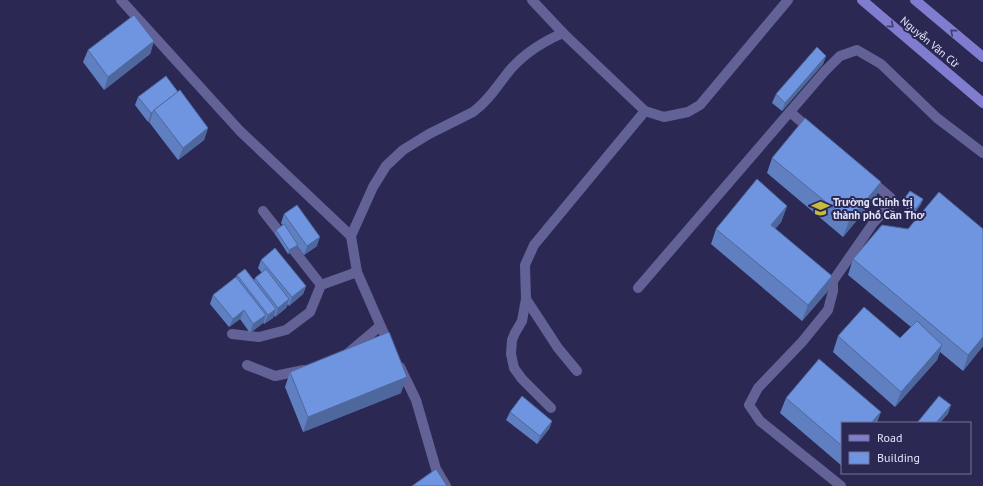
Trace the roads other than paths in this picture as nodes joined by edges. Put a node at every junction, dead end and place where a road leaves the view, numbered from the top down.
1 (121, 0) edge
2 (532, 0) edge
3 (788, 0) edge
4 (862, 0) edge
5 (915, 0) edge
6 (563, 33) junction
7 (983, 57) edge
8 (983, 103) edge
9 (645, 111) junction
10 (790, 112) junction
11 (820, 137) edge
12 (983, 153) edge
13 (861, 173) edge
14 (263, 211) dead end
15 (351, 236) junction
16 (357, 272) junction
17 (321, 285) junction
18 (638, 288) dead end
19 (526, 299) junction
20 (380, 326) junction
21 (232, 334) dead end
22 (338, 358) edge
23 (247, 364) dead end
24 (313, 369) edge
25 (577, 372) dead end
26 (550, 408) dead end
27 (446, 486) edge
28 (841, 486) edge

1 - 15 street
2 - 6 street
3 - 9 street
4 -> 8 main road, Nguyễn Văn Cừ
7 -> 5 main road, Nguyễn Văn Cừ
6 - 9 street
6 - 15 street
9 - 19 street
10 - 11 street
10 - 12 street
10 - 18 street
13 - 28 street
14 - 17 street
15 - 16 street
16 - 17 street
16 - 20 street
17 - 21 street
19 - 25 street
19 - 26 street
20 - 22 street
20 - 27 street
23 - 24 street

